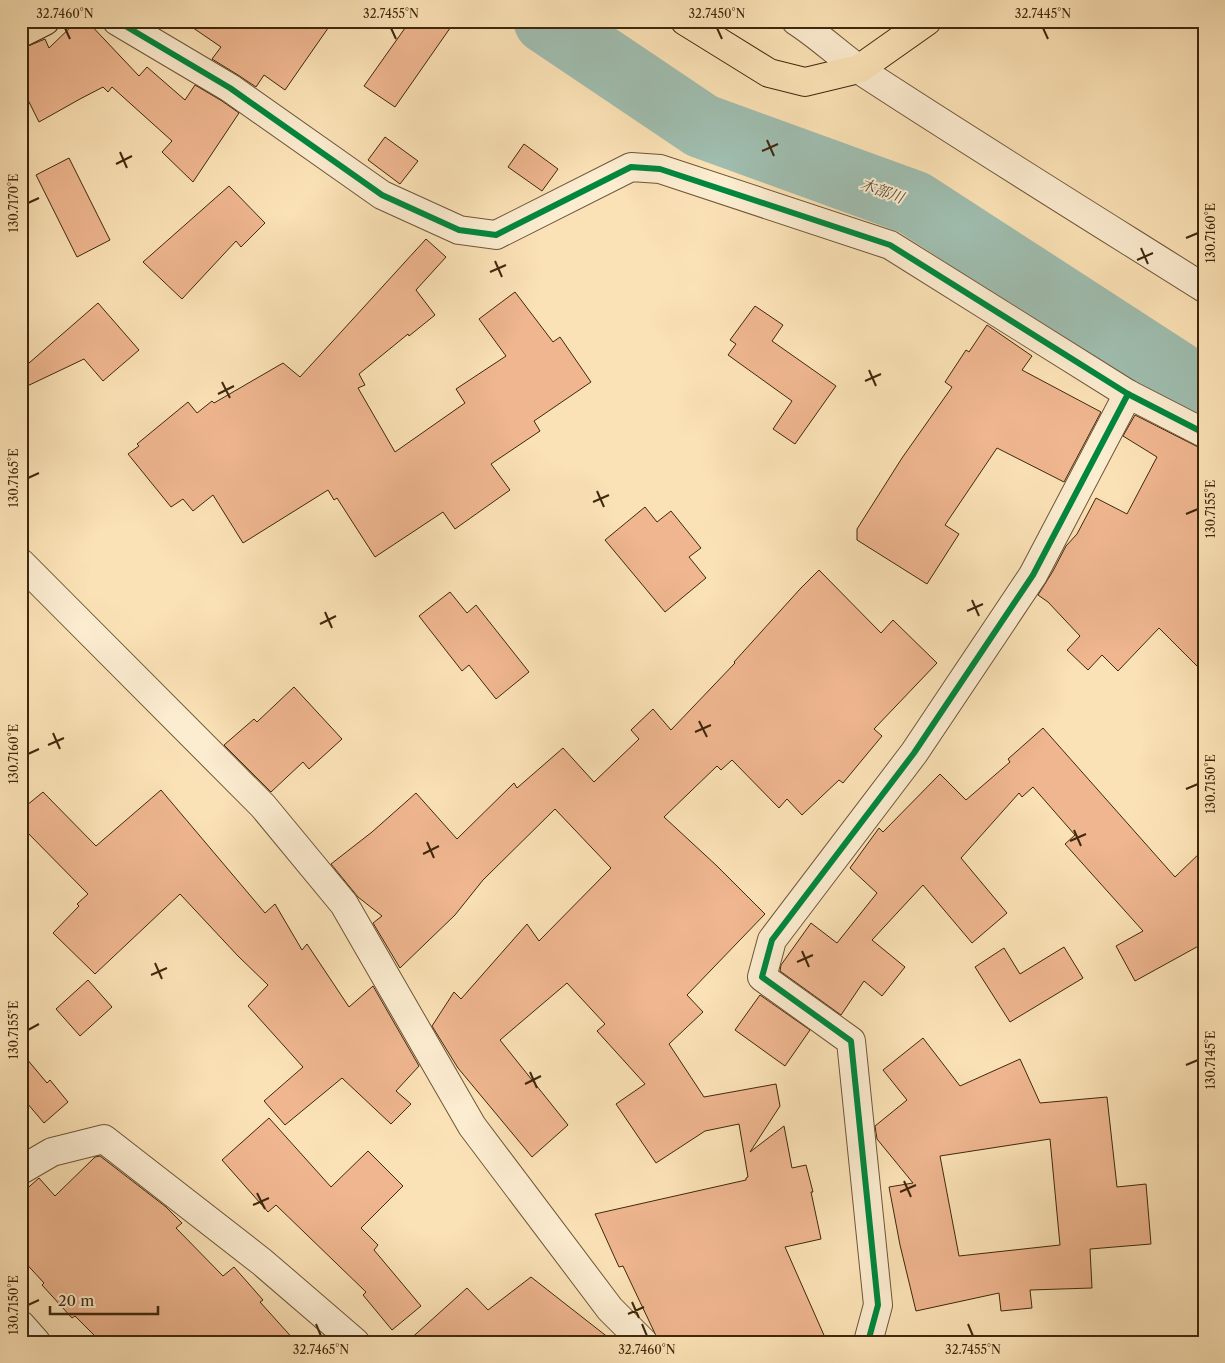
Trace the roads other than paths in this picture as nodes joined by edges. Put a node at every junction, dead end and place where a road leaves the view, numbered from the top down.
1 (44, 21) edge
2 (117, 21) edge
3 (686, 21) edge
4 (796, 21) edge
5 (919, 27) edge
6 (21, 33) edge
7 (859, 69) junction
8 (1204, 288) edge
9 (1128, 394) junction
10 (1204, 433) edge
11 (21, 563) edge
12 (21, 1170) edge
13 (21, 1325) edge
14 (36, 1342) edge
15 (356, 1342) edge
16 (644, 1342) edge
17 (868, 1342) edge

1 - 6 main road
2 - 9 street
3 - 7 main road
4 - 7 street
5 - 7 main road
7 - 8 street
9 - 10 street
9 - 17 street
11 - 16 street
12 - 15 street
13 - 14 street

